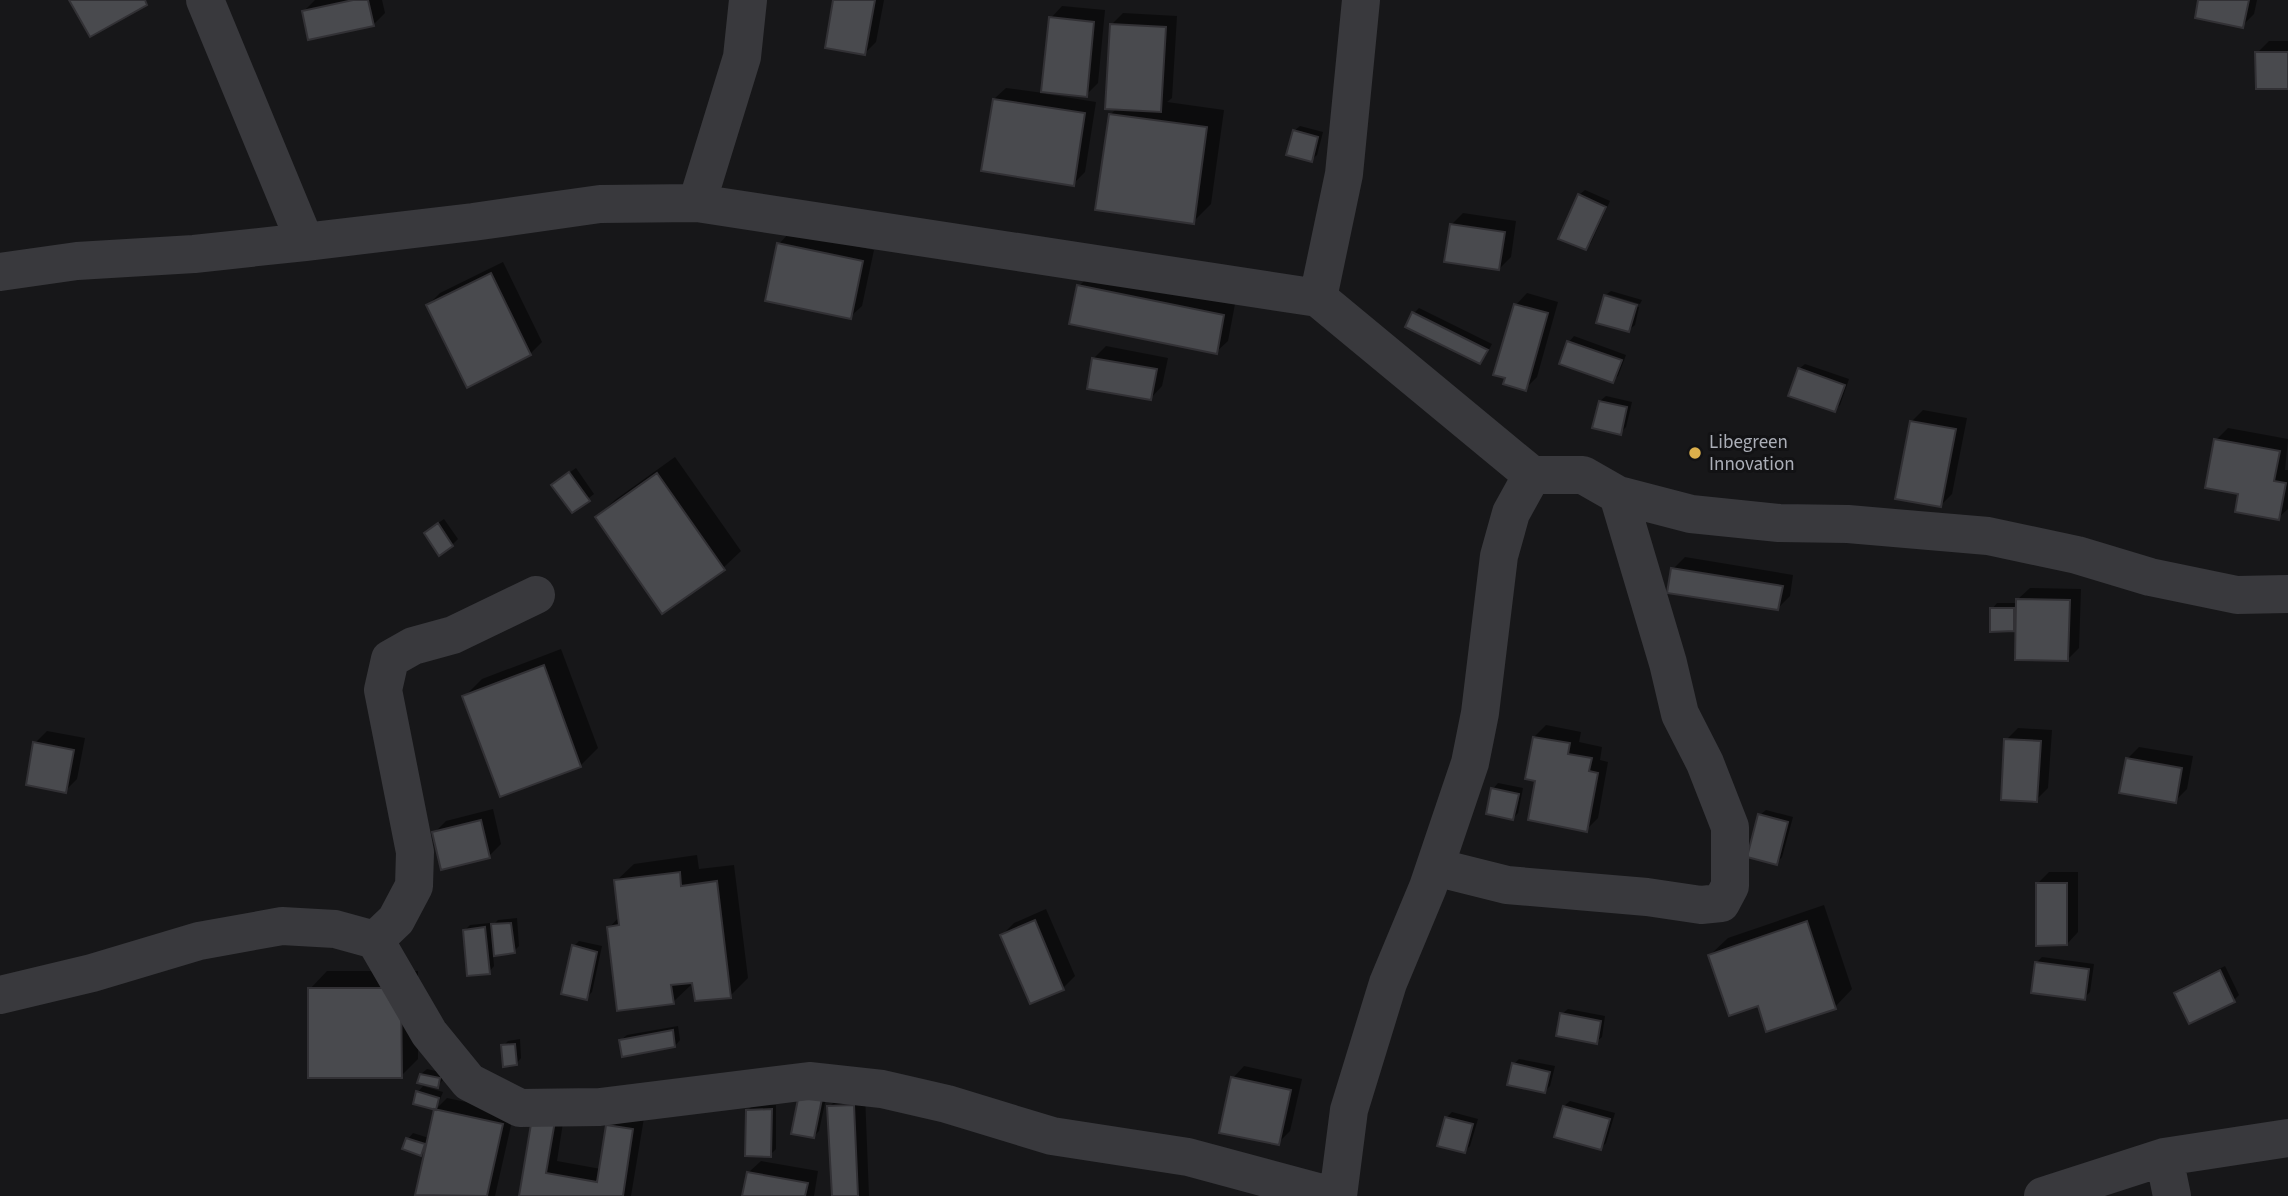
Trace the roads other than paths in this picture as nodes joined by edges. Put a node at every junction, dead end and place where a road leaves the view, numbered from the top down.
1 (205, 0) edge
2 (748, 0) edge
3 (1361, 0) edge
4 (697, 203) junction
5 (305, 242) junction
6 (0, 272) edge
7 (1318, 298) junction
8 (1532, 475) junction
9 (1618, 495) junction
10 (2288, 594) edge
11 (536, 595) dead end
12 (1435, 867) junction
13 (374, 940) junction
14 (0, 995) edge
15 (2288, 1138) edge
16 (2164, 1157) junction
17 (1335, 1196) edge
18 (2043, 1196) edge
19 (2172, 1196) edge

1 - 5 street
2 - 4 street
3 - 7 street
4 - 5 street
4 - 7 street
5 - 6 street
7 - 8 street
8 - 9 street
8 - 12 street
9 - 10 street
9 - 12 street
11 - 13 street
12 - 17 street
13 - 14 street
13 - 17 street
15 - 16 street
16 - 18 street
16 - 19 street

